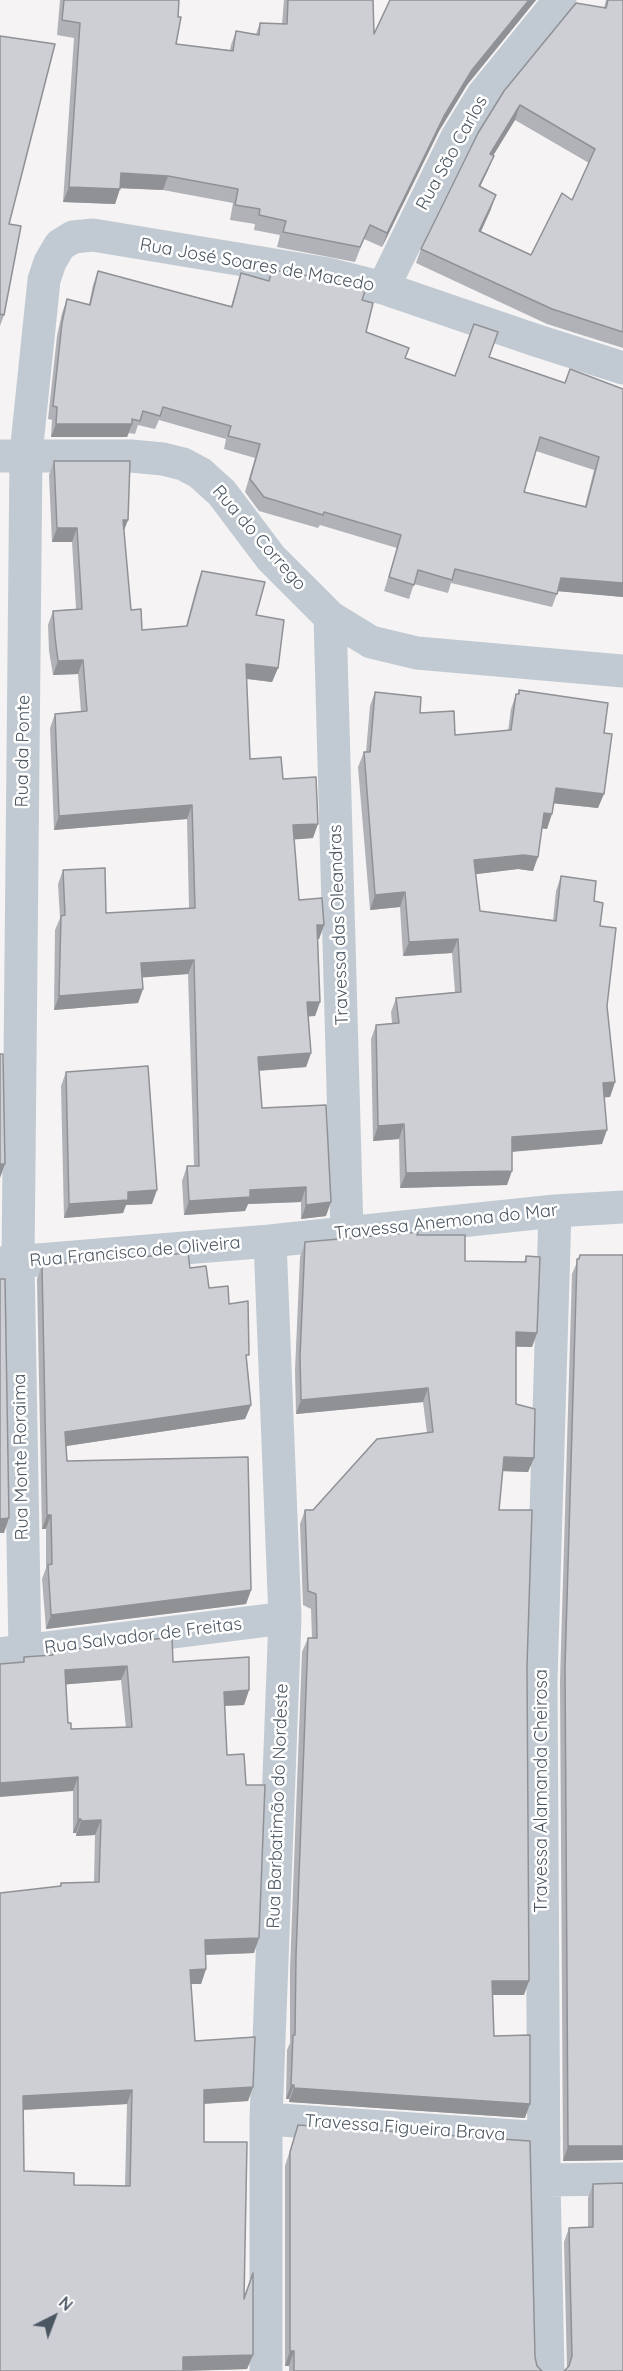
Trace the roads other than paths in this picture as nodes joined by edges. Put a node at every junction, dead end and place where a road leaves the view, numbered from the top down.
1 (560, 0) edge
2 (60, 245) joint
3 (383, 288) junction
4 (623, 368) edge
5 (13, 455) edge
6 (330, 617) junction
7 (623, 671) edge
8 (623, 1207) edge
9 (555, 1211) junction
10 (347, 1232) junction
11 (270, 1241) junction
12 (9, 1262) edge
13 (285, 1618) junction
14 (12, 1653) edge
15 (266, 2119) junction
16 (544, 2138) junction
17 (623, 2179) edge
18 (544, 2180) junction
19 (266, 2371) edge
20 (548, 2371) edge

1 - 3 street, Rua São Carlos
2 - 3 street, Rua José Soares de Macedo
2 - 5 street, Rua da Ponte
3 - 4 street, Rua José Soares de Macedo
5 - 6 street, Rua do Corrego
5 - 12 street, Rua da Ponte
6 - 7 street, Rua do Corrego
6 - 10 street, Travessa das Oleandras
8 - 9 street, Travessa Anemona do Mar
9 - 10 street, Travessa Anemona do Mar
9 - 16 street, Travessa Alamanda Cheirosa
10 - 11 street, Travessa Anemona do Mar
11 - 12 street, Rua Francisco de Oliveira
11 - 13 street, Rua Barbatimão do Nordeste
12 - 14 street, Rua Monte Roraima
13 - 14 street, Rua Salvador de Freitas
13 - 15 street, Rua Barbatimão do Nordeste
15 - 16 street, Travessa Figueira Brava
15 - 19 street, Rua Barbatimão do Nordeste
16 - 18 street, Travessa Alamanda Cheirosa
17 - 18 street
18 - 20 street, Travessa Alamanda Cheirosa

